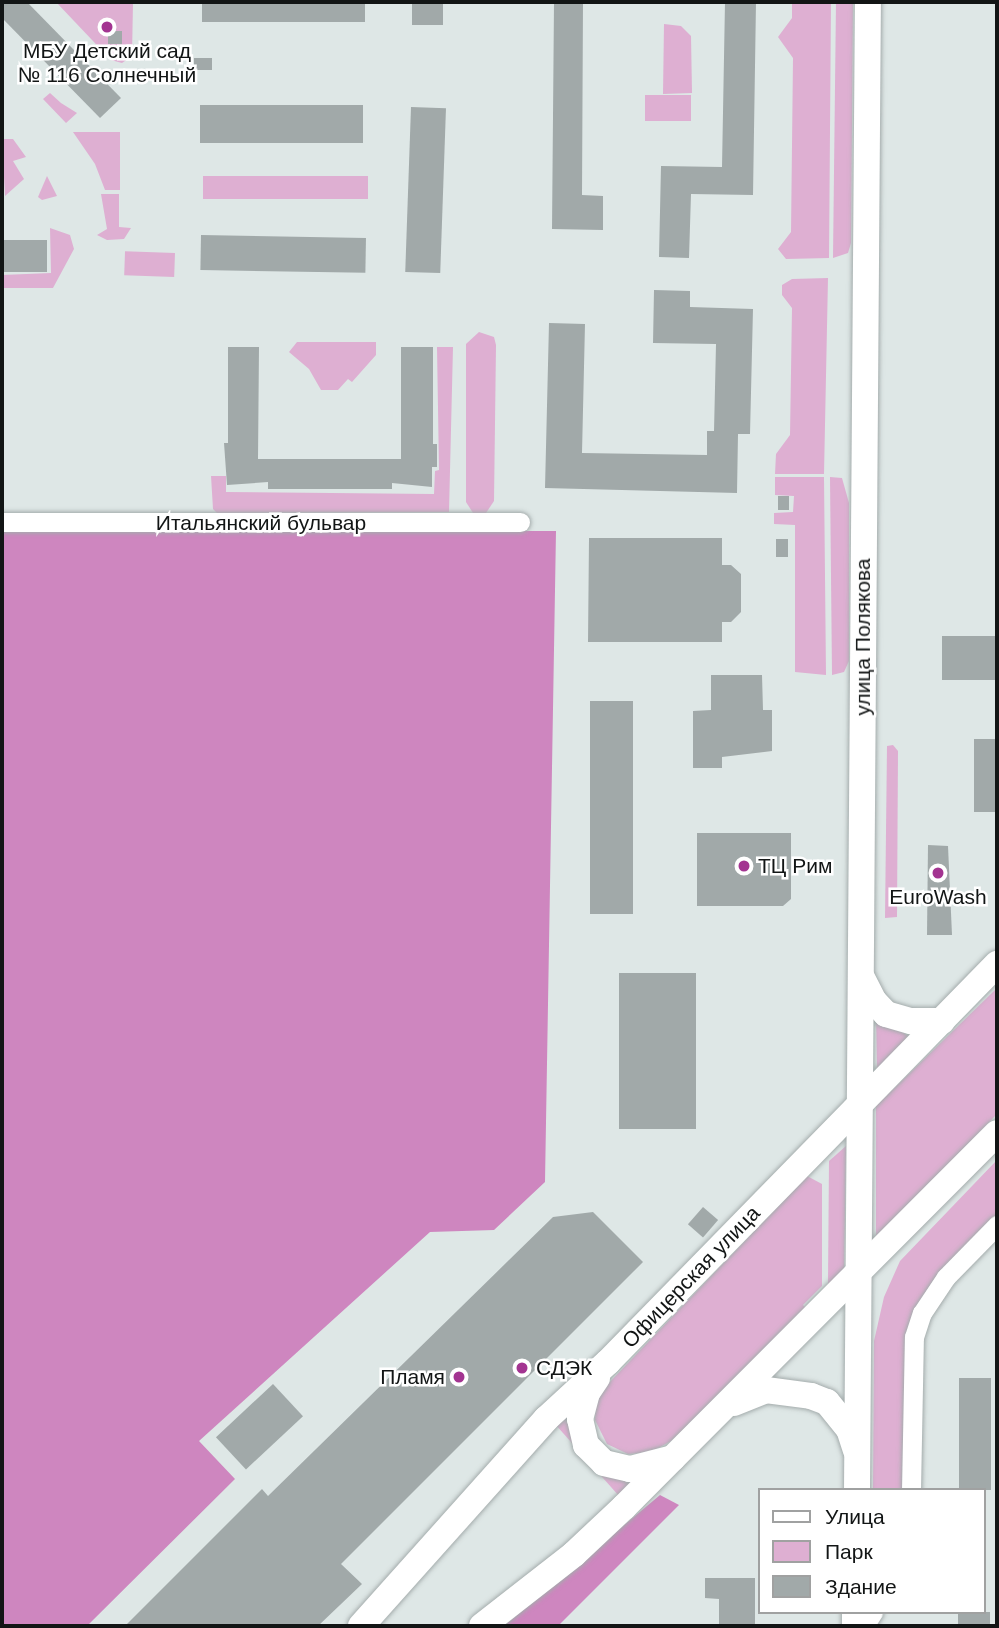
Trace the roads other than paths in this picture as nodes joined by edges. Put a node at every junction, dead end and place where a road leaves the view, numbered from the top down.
1 (868, 2) edge
2 (2, 522) edge
3 (520, 523) dead end
4 (997, 964) edge
5 (861, 977) junction
6 (942, 1021) junction
7 (859, 1104) junction
8 (995, 1136) edge
9 (997, 1225) edge
10 (859, 1273) junction
11 (608, 1362) junction
12 (725, 1406) junction
13 (858, 1455) junction
14 (674, 1458) junction
15 (857, 1488) edge
16 (911, 1488) edge
17 (361, 1626) edge
18 (482, 1626) edge

1 - 5 main road, улица Полякова
2 - 3 street, Итальянский бульвар
4 - 6 main road, Офицерская улица
5 - 6 main road
5 - 7 main road, улица Полякова
6 - 7 main road, Офицерская улица
7 - 10 main road, улица Полякова
7 - 11 main road, Офицерская улица
8 - 10 main road
9 - 16 street
10 - 12 main road
10 - 13 main road, улица Полякова
11 - 14 main road
11 - 17 main road, Офицерская улица
12 - 13 main road
12 - 14 main road
13 - 15 main road, улица Полякова
14 - 18 main road

